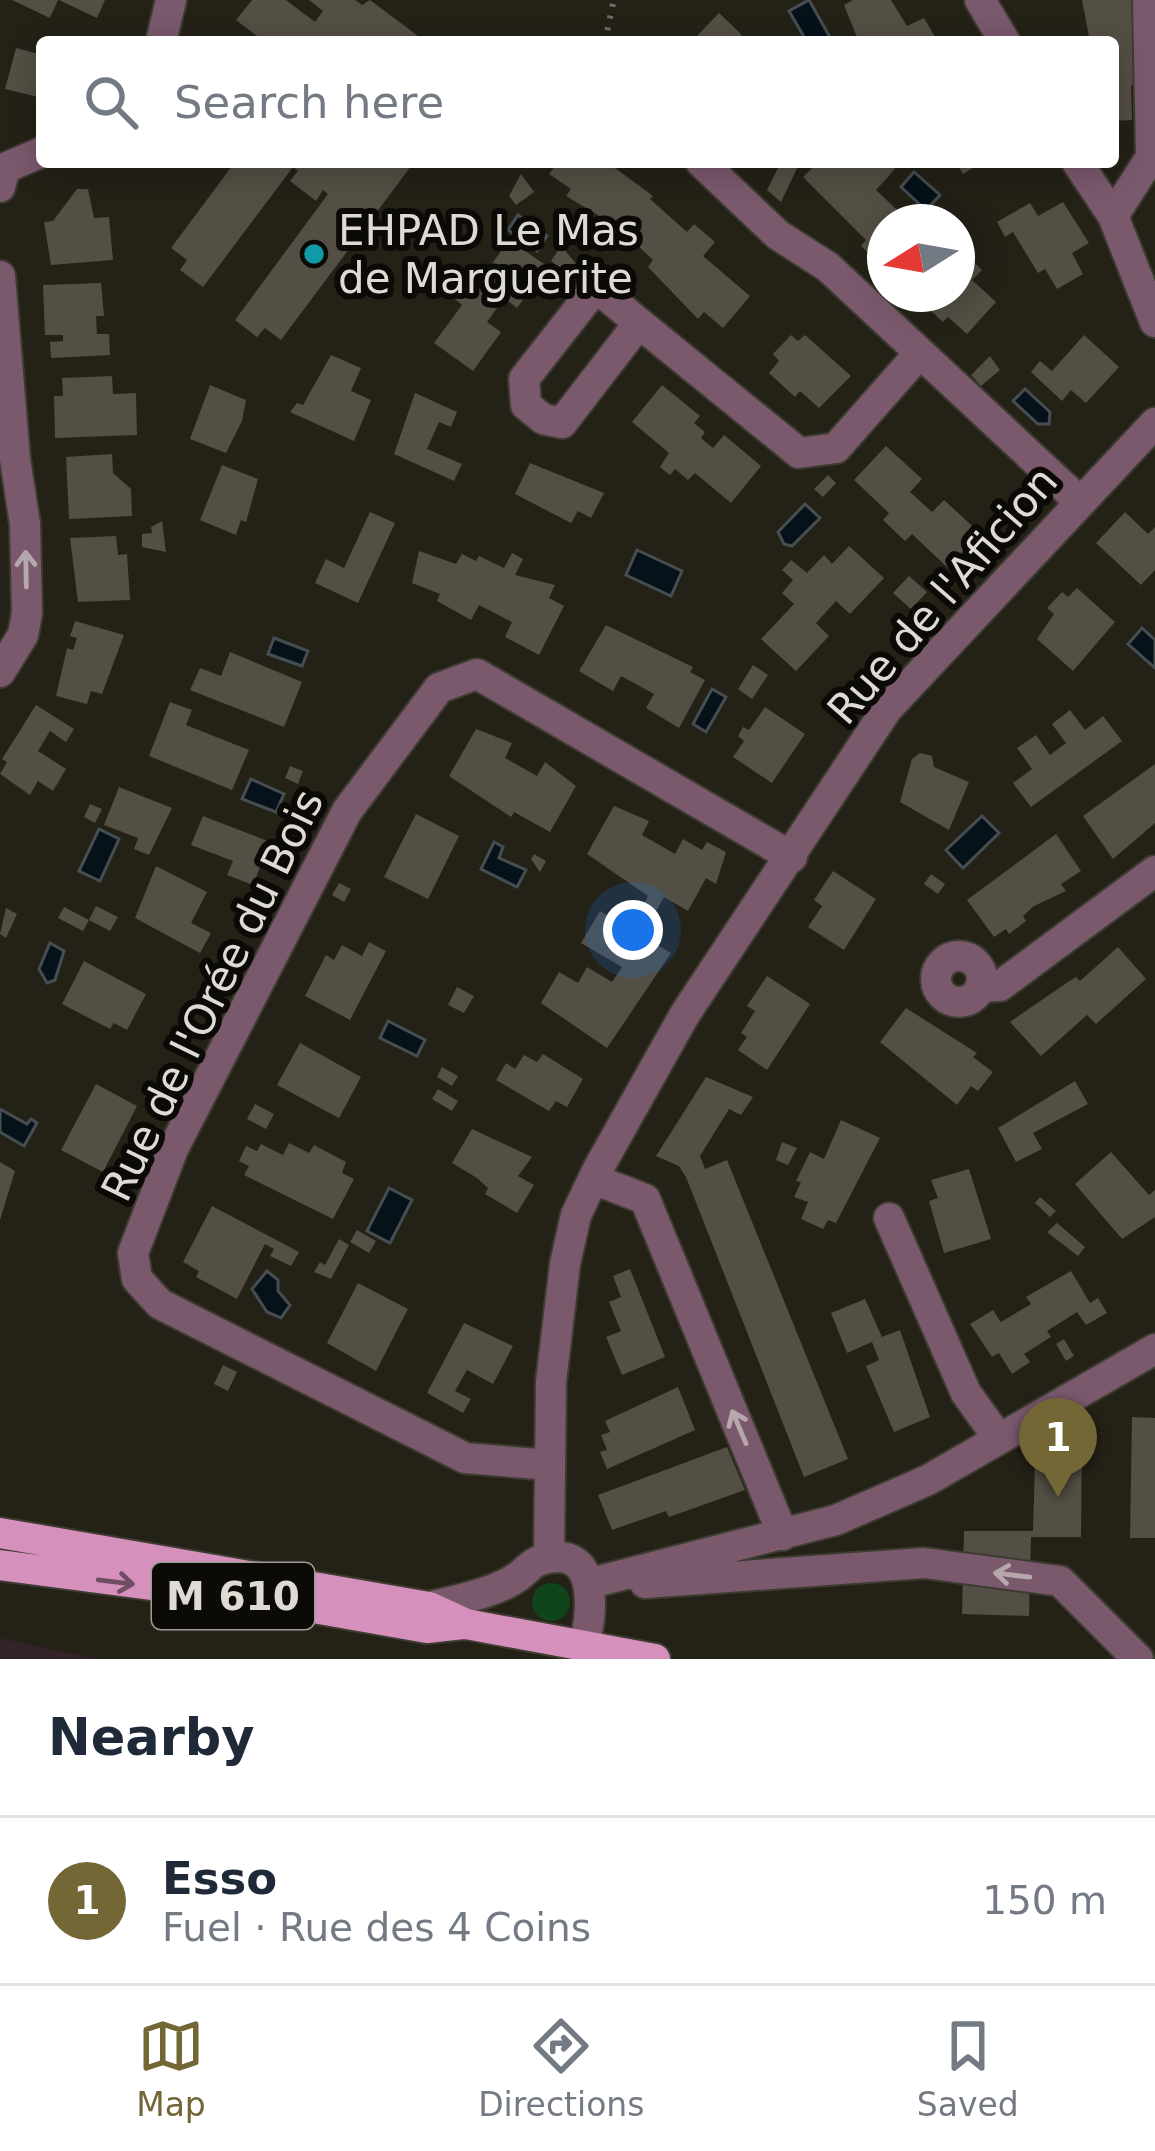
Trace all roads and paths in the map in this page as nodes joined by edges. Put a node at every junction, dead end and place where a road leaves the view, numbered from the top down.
1 (171, 0) edge
2 (980, 0) edge
3 (1148, 0) edge
4 (613, 3) edge
5 (162, 36) edge
6 (606, 36) edge
7 (1001, 36) edge
8 (36, 155) edge
9 (707, 168) edge
10 (1081, 168) edge
11 (0, 188) edge
12 (1113, 216) junction
13 (0, 276) edge
14 (1155, 322) edge
15 (639, 323) dead end
16 (918, 355) junction
17 (1155, 423) edge
18 (7, 460) edge
19 (1078, 500) junction
20 (0, 672) edge
21 (792, 857) junction
22 (1155, 871) edge
23 (980, 987) dead end
24 (592, 1179) junction
25 (889, 1218) dead end
26 (1155, 1349) edge
27 (999, 1439) junction
28 (549, 1465) junction
29 (0, 1533) edge
30 (783, 1535) junction
31 (549, 1558) junction
32 (0, 1564) edge
33 (517, 1578) junction
34 (591, 1583) junction
35 (429, 1607) junction
36 (466, 1624) junction
37 (529, 1637) junction
38 (584, 1646) junction
39 (655, 1659) edge
40 (1138, 1659) edge

1 - 5 street
2 - 7 street
3 - 12 street
4 - 6 path
8 - 11 street
9 - 16 street
10 - 12 street
12 - 14 street
13 - 18 street
15 - 16 street
16 - 19 street
17 - 19 street, Rue de l'Aficion
20 -> 18 street
19 - 21 street, Rue de l'Aficion
21 - 24 street, Rue de l'Aficion
21 - 28 street, Rue de l'Orée du Bois
22 - 23 street
24 - 28 street, Rue de l'Aficion
30 -> 24 street
25 - 27 street
26 - 27 street
27 - 30 street
28 - 31 street, Rue de l'Aficion
29 - 35 main road, M 610
30 - 34 street
31 - 33 street
31 - 34 street
32 -> 36 main road, M 610
33 - 35 street
33 - 37 street
34 - 38 street
40 -> 34 street
35 - 36 main road, M 610
36 - 37 main road, M 610
37 - 38 main road, M 610
38 - 39 main road, M 610

